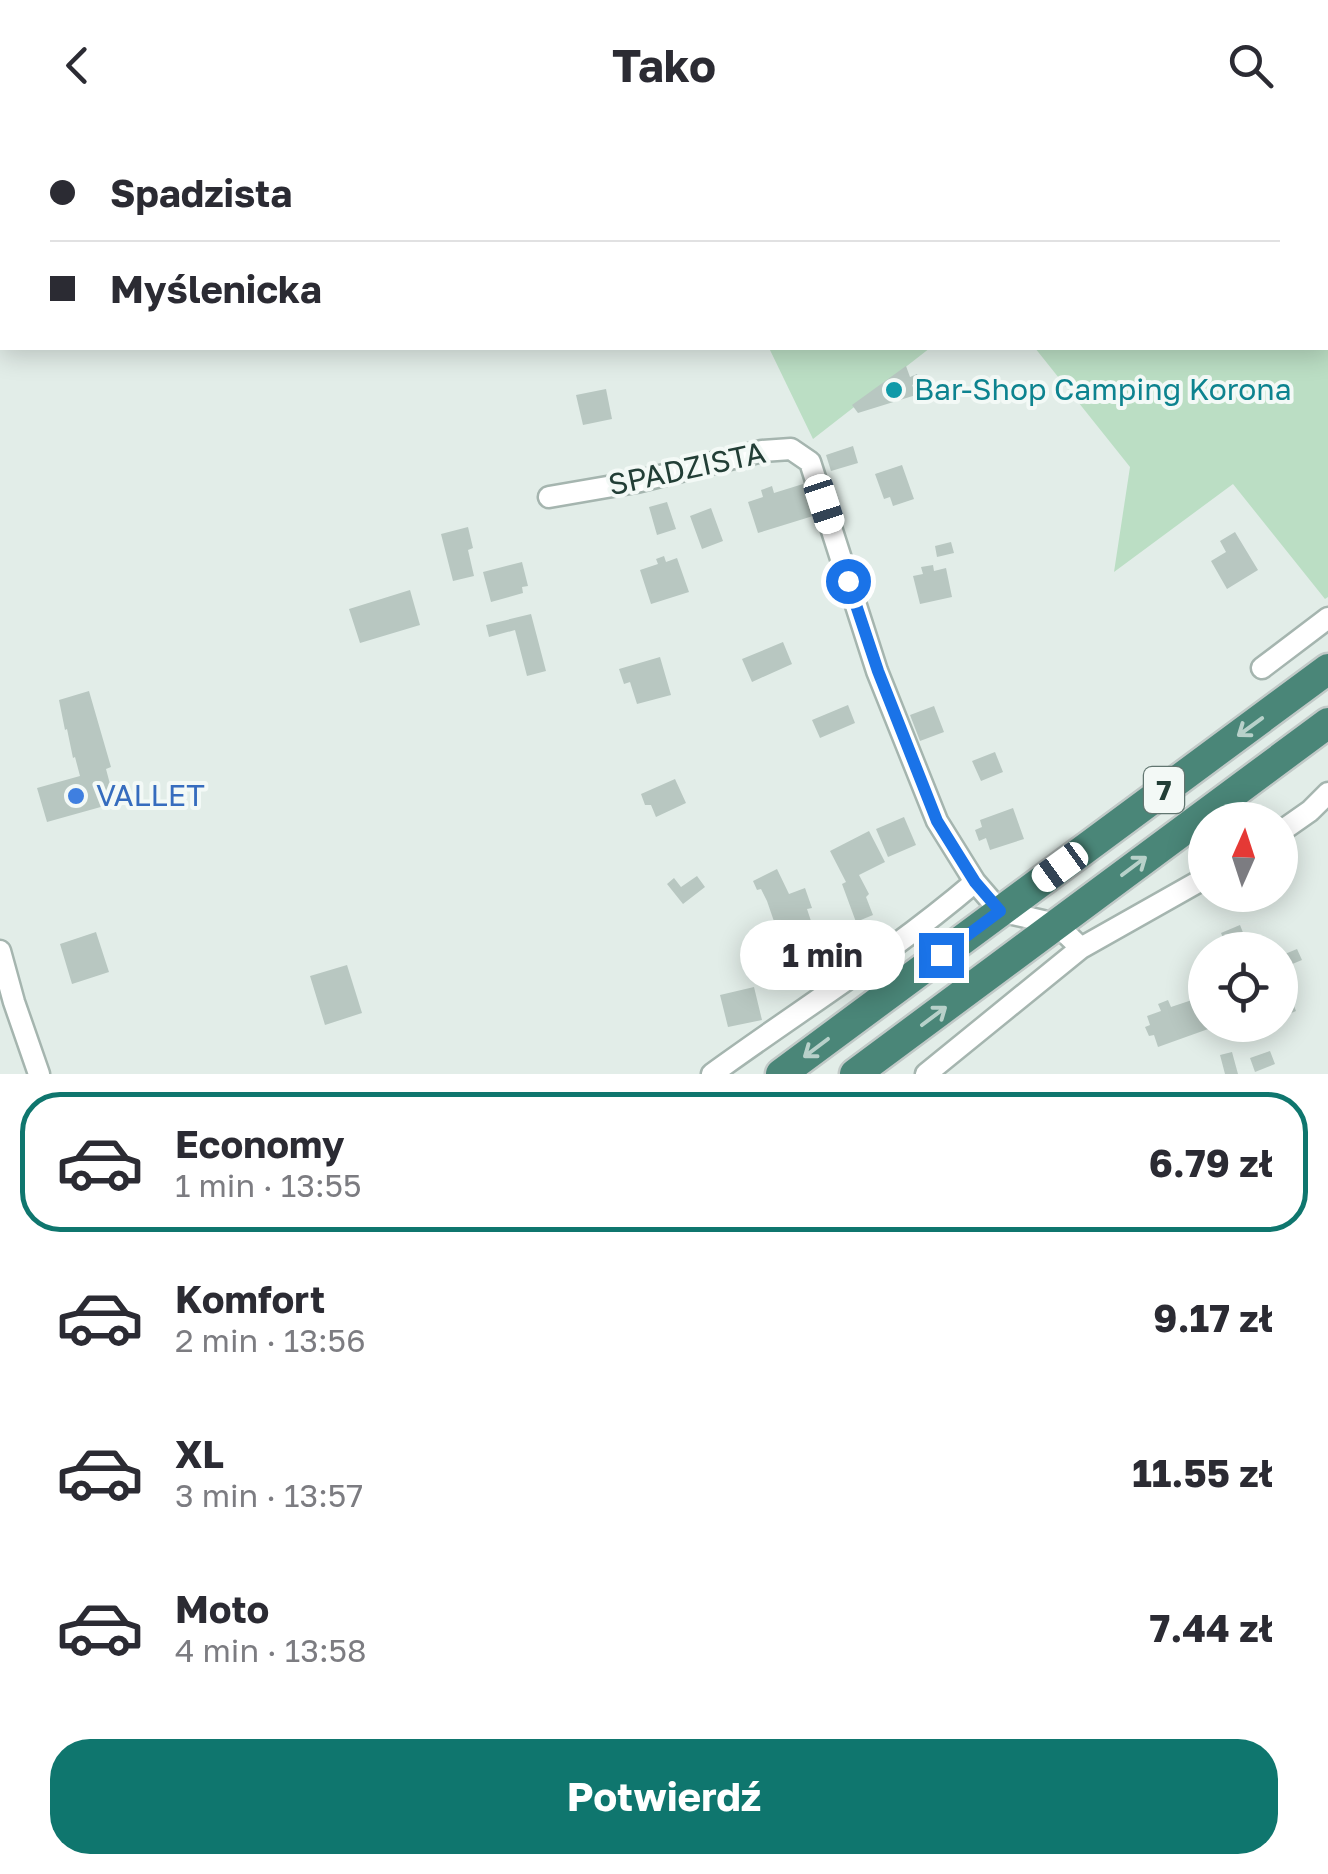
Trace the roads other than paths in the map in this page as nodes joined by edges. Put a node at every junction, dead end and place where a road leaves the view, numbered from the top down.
1 (549, 497) dead end
2 (1328, 618) edge
3 (1262, 668) dead end
4 (1328, 669) edge
5 (1328, 722) edge
6 (1328, 793) edge
7 (1298, 820) edge
8 (975, 882) junction
9 (1188, 888) edge
10 (1000, 911) junction
11 (1056, 924) junction
12 (1081, 948) junction
13 (0, 951) edge
14 (39, 1074) edge
15 (712, 1074) edge
16 (780, 1074) edge
17 (856, 1074) edge
18 (926, 1074) edge

1 - 8 street, SPADZISTA
2 - 3 street
4 -> 10 highway, 7
11 -> 5 highway, 7
6 - 7 street
8 - 10 street, SPADZISTA
8 - 15 street
9 - 12 street
10 - 11 street
10 -> 16 highway, 7
11 - 12 street
17 -> 11 highway, 7
12 - 18 street
13 - 14 street

